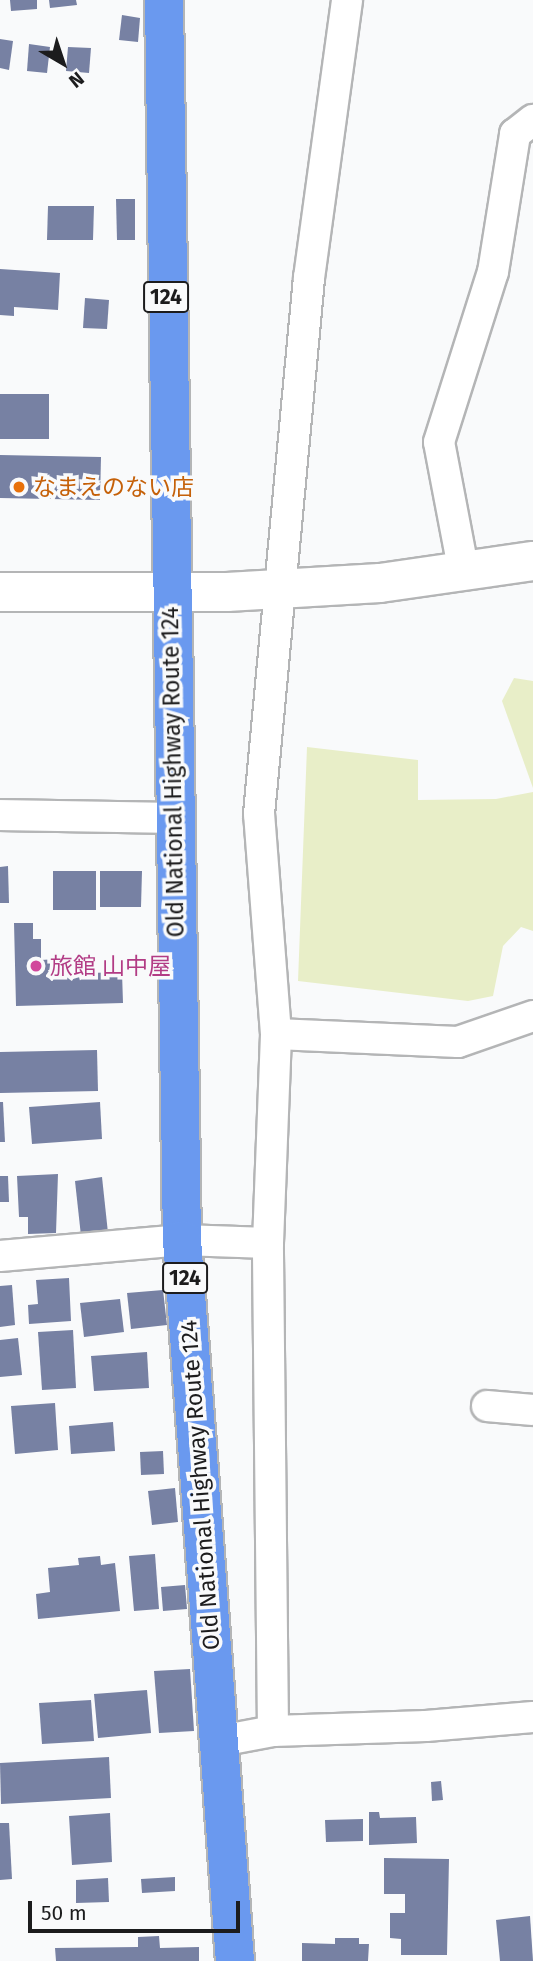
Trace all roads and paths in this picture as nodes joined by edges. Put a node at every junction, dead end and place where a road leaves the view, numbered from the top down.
1 (164, 0) edge
2 (347, 0) edge
3 (533, 120) edge
4 (533, 561) edge
5 (464, 573) junction
6 (277, 589) junction
7 (0, 592) edge
8 (169, 594) junction
9 (0, 816) edge
10 (177, 818) junction
11 (533, 1016) edge
12 (276, 1034) junction
13 (182, 1240) junction
14 (268, 1243) junction
15 (0, 1256) edge
16 (487, 1406) dead end
17 (533, 1410) edge
18 (533, 1717) edge
19 (273, 1731) junction
20 (220, 1741) junction
21 (235, 1961) edge

1 - 8 highway, Old National Highway Route 124 / 124
2 - 6 street
3 - 5 street
4 - 5 street
5 - 6 street
6 - 8 street
6 - 12 street
7 - 8 street
8 - 10 highway, Old National Highway Route 124 / 124
9 - 10 street
10 - 13 highway, Old National Highway Route 124 / 124
11 - 12 street
12 - 14 street
13 - 14 street
13 - 15 street
13 - 20 highway, Old National Highway Route 124 / 124
14 - 19 street
16 - 17 street
18 - 19 street
19 - 20 street
20 - 21 highway, Old National Highway Route 124 / 124

